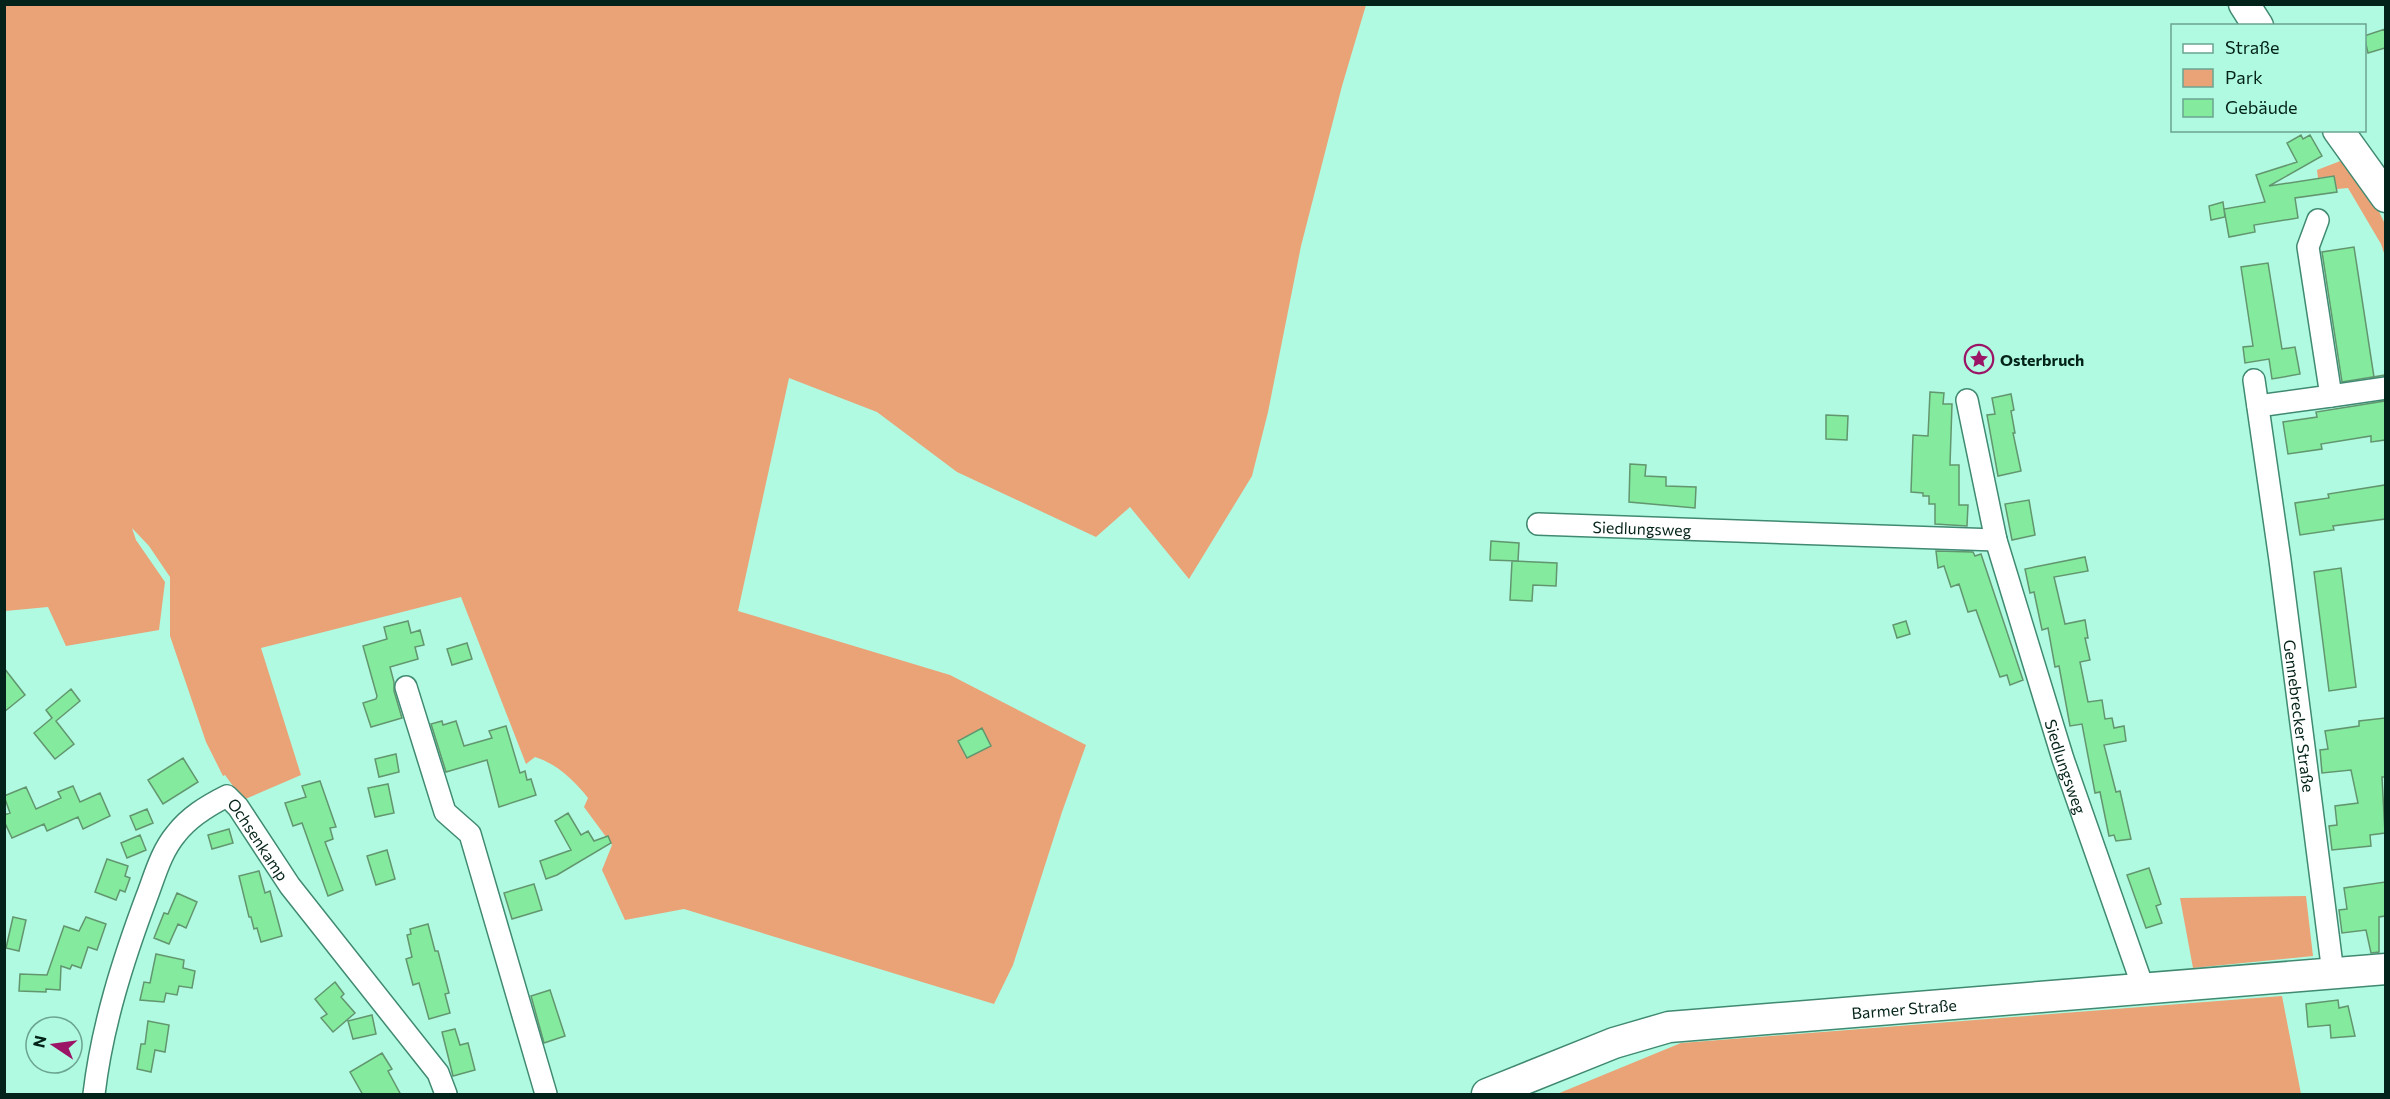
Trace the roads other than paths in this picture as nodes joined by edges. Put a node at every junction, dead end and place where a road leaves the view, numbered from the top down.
1 (2244, 4) edge
2 (2257, 24) edge
3 (2339, 132) edge
4 (2385, 197) edge
5 (2318, 220) dead end
6 (2254, 380) dead end
7 (2385, 388) edge
8 (2331, 396) junction
9 (1967, 400) dead end
10 (2258, 406) junction
11 (1538, 524) dead end
12 (1996, 540) junction
13 (406, 687) dead end
14 (2385, 969) edge
15 (2333, 973) junction
16 (2144, 990) junction
17 (94, 1095) edge
18 (446, 1095) edge
19 (546, 1095) edge
20 (1487, 1095) edge

1 - 2 main road
3 - 4 main road
5 - 8 street
6 - 10 street, Gennebrecker Straße
7 - 8 street
8 - 10 street
9 - 12 street, Siedlungsweg
10 - 15 street, Gennebrecker Straße
11 - 12 street, Siedlungsweg
12 - 16 street, Siedlungsweg
13 - 19 street
14 - 15 main road
15 - 16 main road, Barmer Straße
16 - 20 main road, Barmer Straße
17 - 18 street, Ochsenkamp

